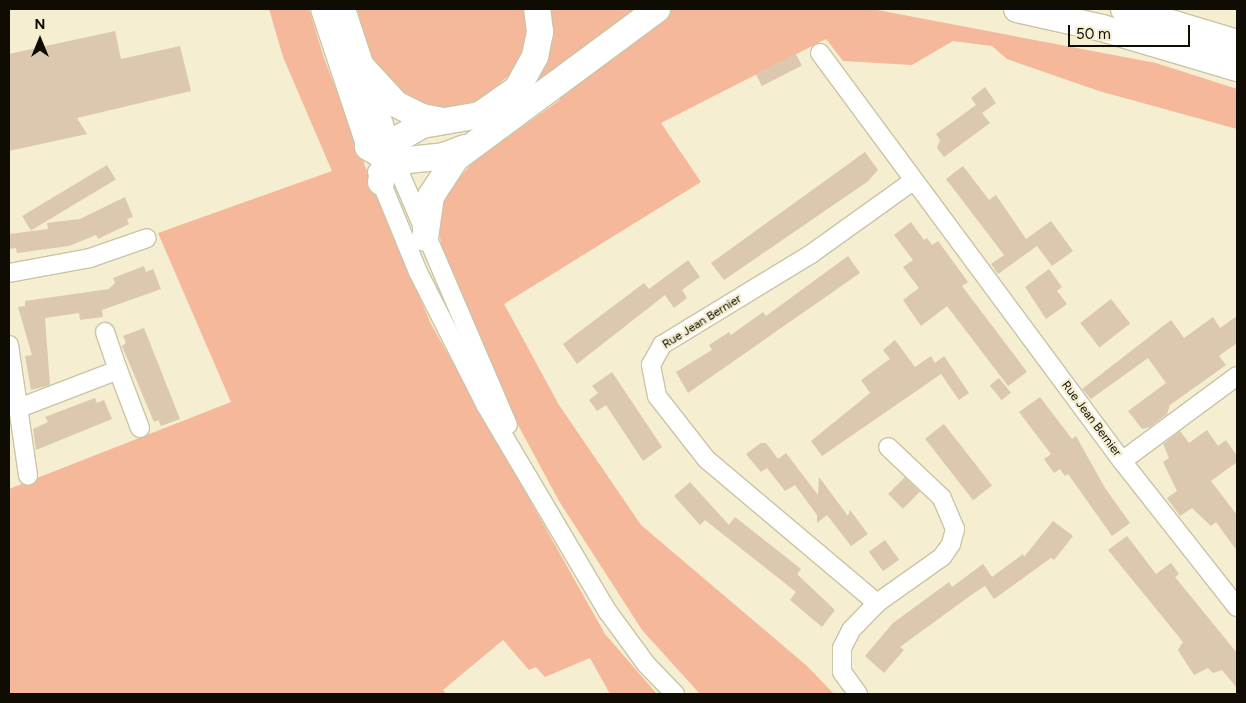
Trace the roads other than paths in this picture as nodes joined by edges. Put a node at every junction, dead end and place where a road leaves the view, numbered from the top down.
1 (322, 9) edge
2 (344, 9) edge
3 (537, 9) edge
4 (657, 9) edge
5 (1017, 9) edge
6 (1124, 9) edge
7 (1237, 43) edge
8 (820, 53) dead end
9 (361, 66) junction
10 (1237, 68) edge
11 (450, 121) junction
12 (472, 144) junction
13 (383, 159) junction
14 (913, 180) junction
15 (146, 238) dead end
16 (425, 238) junction
17 (9, 273) edge
18 (105, 332) dead end
19 (9, 345) edge
20 (118, 370) junction
21 (1237, 376) edge
22 (19, 408) junction
23 (140, 428) dead end
24 (888, 448) dead end
25 (1122, 460) junction
26 (28, 476) dead end
27 (540, 493) junction
28 (877, 603) junction
29 (1237, 607) edge
30 (675, 694) edge
31 (858, 694) edge

1 - 13 main road
2 - 9 main road
3 - 11 highway
4 - 12 highway
5 - 10 highway
6 - 7 highway
8 - 14 street, Rue Jean Bernier
9 - 11 highway
9 - 13 main road
11 - 13 highway
12 - 13 highway
12 - 16 highway
13 - 16 street
13 - 27 street
14 - 25 street, Rue Jean Bernier
14 - 28 street, Rue Jean Bernier
15 - 17 street
16 - 27 street
18 - 20 street
19 - 22 street
20 - 22 street
20 - 23 street
21 - 25 street
22 - 26 street
24 - 28 street
25 - 29 street, Rue Jean Bernier
27 - 30 street
28 - 31 street

